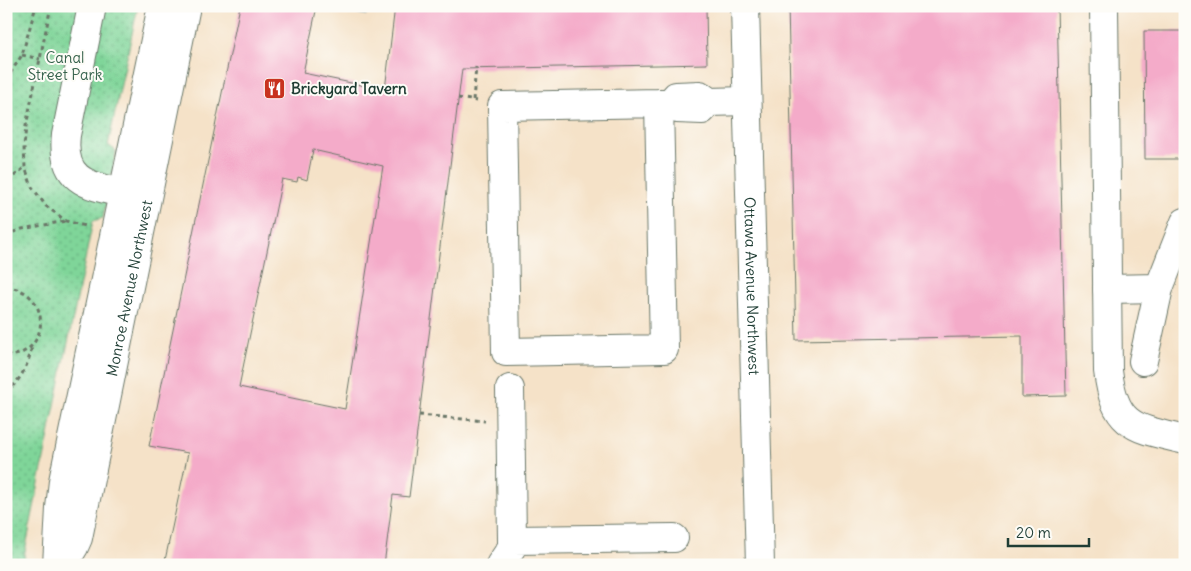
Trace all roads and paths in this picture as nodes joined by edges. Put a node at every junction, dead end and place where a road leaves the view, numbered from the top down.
1 (36, 6) edge
2 (92, 6) edge
3 (162, 6) edge
4 (186, 6) edge
5 (745, 6) edge
6 (1104, 6) edge
7 (1110, 6) edge
8 (1120, 6) edge
9 (22, 54) junction
10 (40, 59) dead end
11 (476, 67) dead end
12 (6, 80) edge
13 (473, 100) dead end
14 (747, 101) junction
15 (664, 103) junction
16 (25, 167) dead end
17 (6, 190) edge
18 (122, 193) junction
19 (66, 221) dead end
20 (1185, 222) edge
21 (6, 236) edge
22 (6, 287) edge
23 (1159, 288) junction
24 (1107, 289) junction
25 (32, 346) junction
26 (102, 355) junction
27 (6, 356) edge
28 (1143, 361) dead end
29 (6, 371) edge
30 (510, 389) dead end
31 (7, 392) edge
32 (419, 415) dead end
33 (510, 424) junction
34 (1185, 440) edge
35 (674, 538) dead end
36 (512, 554) edge
37 (57, 565) edge
38 (63, 565) edge
39 (760, 565) edge

1 - 9 path
2 - 18 main road
3 - 18 main road, Monroe Avenue Northwest
4 - 26 main road, Monroe Avenue Northwest
5 - 14 main road, Ottawa Avenue Northwest
6 - 7 main road
6 - 24 main road
7 - 8 main road
9 - 10 path
9 - 12 path
11 - 13 path
14 - 15 main road
14 - 39 main road, Ottawa Avenue Northwest
15 - 15 main road
16 - 17 path
18 - 26 main road, Monroe Avenue Northwest
19 - 21 path
20 - 23 main road
22 - 25 path
23 - 24 main road
23 - 28 main road
24 - 34 main road
25 - 27 path
25 - 31 path
26 - 37 main road, Monroe Avenue Northwest
26 - 38 main road, Monroe Avenue Northwest
29 - 31 path
30 - 33 main road
32 - 33 path
33 - 36 main road
35 - 36 main road

